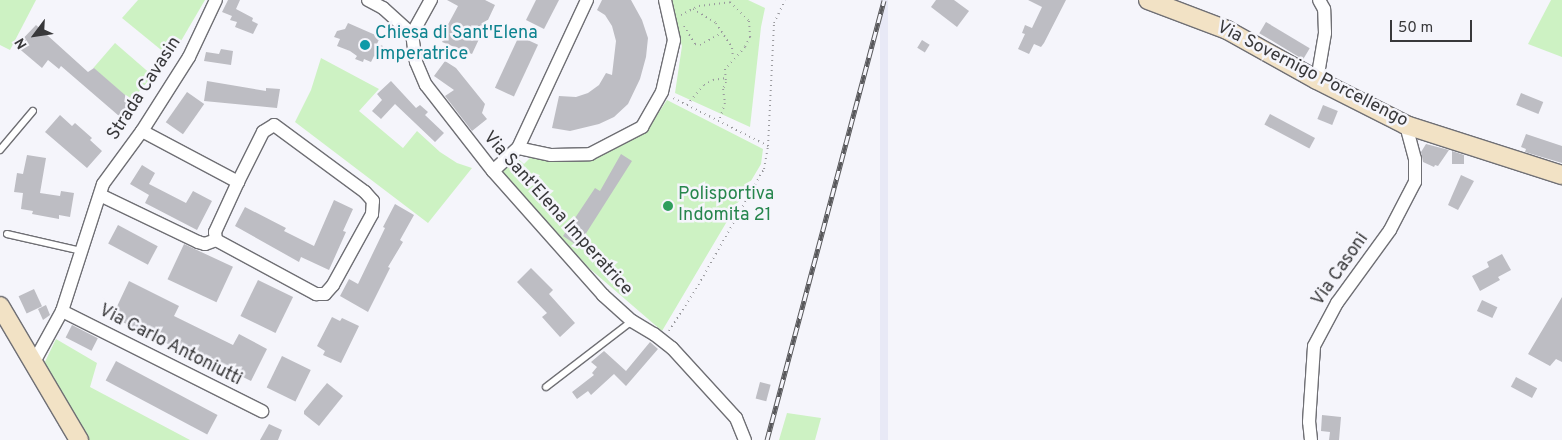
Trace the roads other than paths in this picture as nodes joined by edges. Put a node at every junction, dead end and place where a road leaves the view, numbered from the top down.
1 (216, 0) edge
2 (368, 0) edge
3 (431, 0) edge
4 (586, 0) edge
5 (665, 0) edge
6 (1148, 0) edge
7 (1319, 0) edge
8 (412, 34) junction
9 (1317, 80) junction
10 (33, 112) dead end
11 (1406, 125) junction
12 (142, 131) junction
13 (518, 148) junction
14 (0, 150) edge
15 (493, 171) junction
16 (1562, 175) edge
17 (238, 182) junction
18 (100, 195) junction
19 (7, 234) dead end
20 (216, 240) junction
21 (82, 250) junction
22 (0, 306) edge
23 (62, 311) junction
24 (632, 321) junction
25 (34, 362) junction
26 (546, 387) dead end
27 (262, 411) dead end
28 (79, 440) edge
29 (745, 440) edge
30 (1311, 440) edge

1 - 12 street, Strada Cavasin
2 - 8 street
3 - 8 street
4 - 13 street
5 - 13 street
6 - 9 street, Via Sovernigo Porcellengo
7 - 9 street
8 - 15 street, Via Sant'Elena Imperatrice
9 - 11 street, Via Sovernigo Porcellengo
10 - 14 lane
11 - 16 street, Via Sovernigo Porcellengo
11 - 30 street, Via Casoni
12 - 17 street
12 - 18 street, Strada Cavasin
13 - 15 street
15 - 24 street, Via Sant'Elena Imperatrice
17 - 20 street
17 - 20 street
18 - 20 street
18 - 21 street, Strada Cavasin
19 - 21 lane
21 - 23 street, Strada Cavasin
22 - 25 street
23 - 25 street, Strada Cavasin
23 - 27 street, Via Carlo Antoniutti
24 - 26 lane
24 - 29 street, Via Sant'Elena Imperatrice
25 - 28 street

